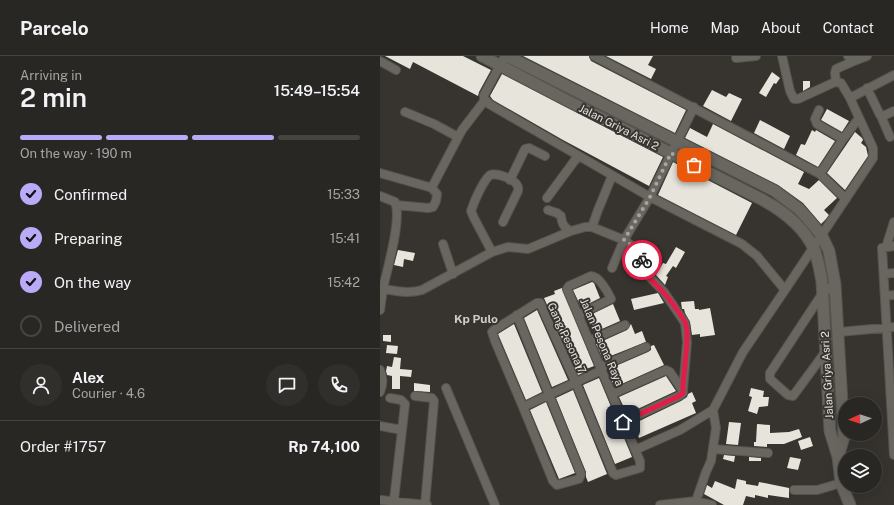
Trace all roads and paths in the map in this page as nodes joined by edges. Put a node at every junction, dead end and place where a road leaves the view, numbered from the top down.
1 (482, 56) edge
2 (594, 56) edge
3 (756, 56) edge
4 (782, 56) edge
5 (867, 56) edge
6 (736, 58) dead end
7 (504, 59) edge
8 (851, 59) edge
9 (380, 61) edge
10 (396, 70) dead end
11 (894, 75) edge
12 (836, 82) junction
13 (867, 88) junction
14 (850, 98) junction
15 (485, 100) junction
16 (694, 107) junction
17 (819, 110) dead end
18 (894, 111) edge
19 (405, 112) dead end
20 (881, 116) junction
21 (859, 118) junction
22 (458, 137) junction
23 (890, 137) dead end
24 (843, 139) junction
25 (674, 148) junction
26 (545, 156) dead end
27 (578, 156) junction
28 (380, 173) edge
29 (820, 174) junction
30 (612, 176) junction
31 (510, 180) junction
32 (431, 187) junction
33 (380, 196) edge
34 (650, 197) junction
35 (547, 198) dead end
36 (846, 200) junction
37 (396, 205) junction
38 (548, 210) dead end
39 (503, 222) dead end
40 (894, 222) edge
41 (592, 227) junction
42 (571, 231) junction
43 (821, 237) junction
44 (624, 240) junction
45 (443, 244) dead end
46 (890, 246) edge
47 (814, 248) junction
48 (492, 252) junction
49 (612, 268) dead end
50 (894, 273) edge
51 (453, 274) junction
52 (884, 274) junction
53 (834, 285) junction
54 (382, 288) edge
55 (785, 290) junction
56 (823, 293) junction
57 (894, 295) edge
58 (885, 296) junction
59 (380, 310) edge
60 (517, 315) junction
61 (578, 315) junction
62 (625, 325) dead end
63 (890, 328) edge
64 (839, 332) junction
65 (589, 340) junction
66 (646, 347) dead end
67 (826, 351) junction
68 (891, 362) edge
69 (601, 368) junction
70 (380, 370) edge
71 (576, 383) junction
72 (446, 388) dead end
73 (380, 392) edge
74 (683, 393) junction
75 (612, 394) junction
76 (548, 395) junction
77 (415, 396) dead end
78 (892, 397) edge
79 (390, 398) dead end
80 (523, 407) junction
81 (713, 410) junction
82 (893, 421) edge
83 (623, 422) junction
84 (380, 426) edge
85 (402, 430) junction
86 (713, 449) junction
87 (840, 449) edge
88 (635, 450) junction
89 (768, 453) dead end
90 (894, 455) edge
91 (838, 457) edge
92 (838, 484) edge
93 (794, 490) dead end
94 (845, 493) edge
95 (380, 500) edge
96 (394, 500) junction
97 (696, 501) junction
98 (409, 504) edge
99 (426, 505) edge
100 (495, 505) edge
101 (660, 505) edge
102 (712, 505) edge
103 (850, 505) edge

1 - 7 street, Jalan Griya Asri 2
2 - 16 street
3 - 6 street
4 - 12 street
5 - 8 street
7 - 15 street
7 - 25 street, Jalan Griya Asri 2
8 - 12 street
9 - 10 street
11 - 13 street
12 - 14 street
13 - 14 street
13 - 20 street
14 - 21 street
15 - 22 street
15 - 27 street
16 - 25 street
16 - 29 street
17 - 24 street
18 - 20 street
19 - 22 street
20 - 23 street
21 - 24 street
21 - 36 street
22 - 32 street
24 - 29 street
25 - 34 street
25 - 43 street, Jalan Griya Asri 2
25 - 47 street, Jalan Griya Asri 2
26 - 31 street
27 - 30 street
27 - 35 street
28 - 32 street
29 - 36 street
30 - 34 street
30 - 41 street
31 - 39 street
31 - 48 street
32 - 37 street
33 - 37 street
34 - 44 street
34 - 55 street
36 - 43 street
37 - 54 street
38 - 42 street
40 - 46 street
41 - 42 street
41 - 44 street
42 - 48 street
43 - 47 street
43 - 53 street, Jalan Griya Asri 2
44 - 49 street
44 - 74 street
45 - 51 street
46 - 52 street
47 - 55 street
47 - 56 street, Jalan Griya Asri 2
48 - 51 street
50 - 52 street
51 - 54 street
52 - 58 street
53 - 56 street
53 - 64 street, Jalan Griya Asri 2
54 - 59 street
55 - 81 street
56 - 67 street, Jalan Griya Asri 2
56 - 67 street
57 - 58 street
58 - 63 street
60 - 71 street, Gang Pesona 7
60 - 76 street
60 - 80 street
61 - 61 street, Jalan Pesona Raya
61 - 65 street, Jalan Pesona Raya
62 - 65 street
63 - 64 street
63 - 68 street
64 - 87 street, Jalan Griya Asri 2
65 - 69 street, Jalan Pesona Raya
66 - 69 street
67 - 91 street, Jalan Griya Asri 2
68 - 78 street
69 - 71 street
69 - 75 street, Jalan Pesona Raya
70 - 73 street
71 - 76 street
71 - 88 street, Jalan Pesona Raya
72 - 100 street
74 - 75 street
74 - 83 street
75 - 83 street, Jalan Pesona Raya
76 - 80 street
76 - 80 street
77 - 99 street
78 - 82 street
79 - 85 street
81 - 86 street
81 - 88 street
82 - 90 street
83 - 88 street, Jalan Pesona Raya
84 - 85 street
85 - 96 street
86 - 89 street
86 - 97 street
92 - 93 street
94 - 103 street, Jalan Griya Asri 2
95 - 96 street
96 - 98 street
97 - 101 street
97 - 102 street
98 - 99 street

